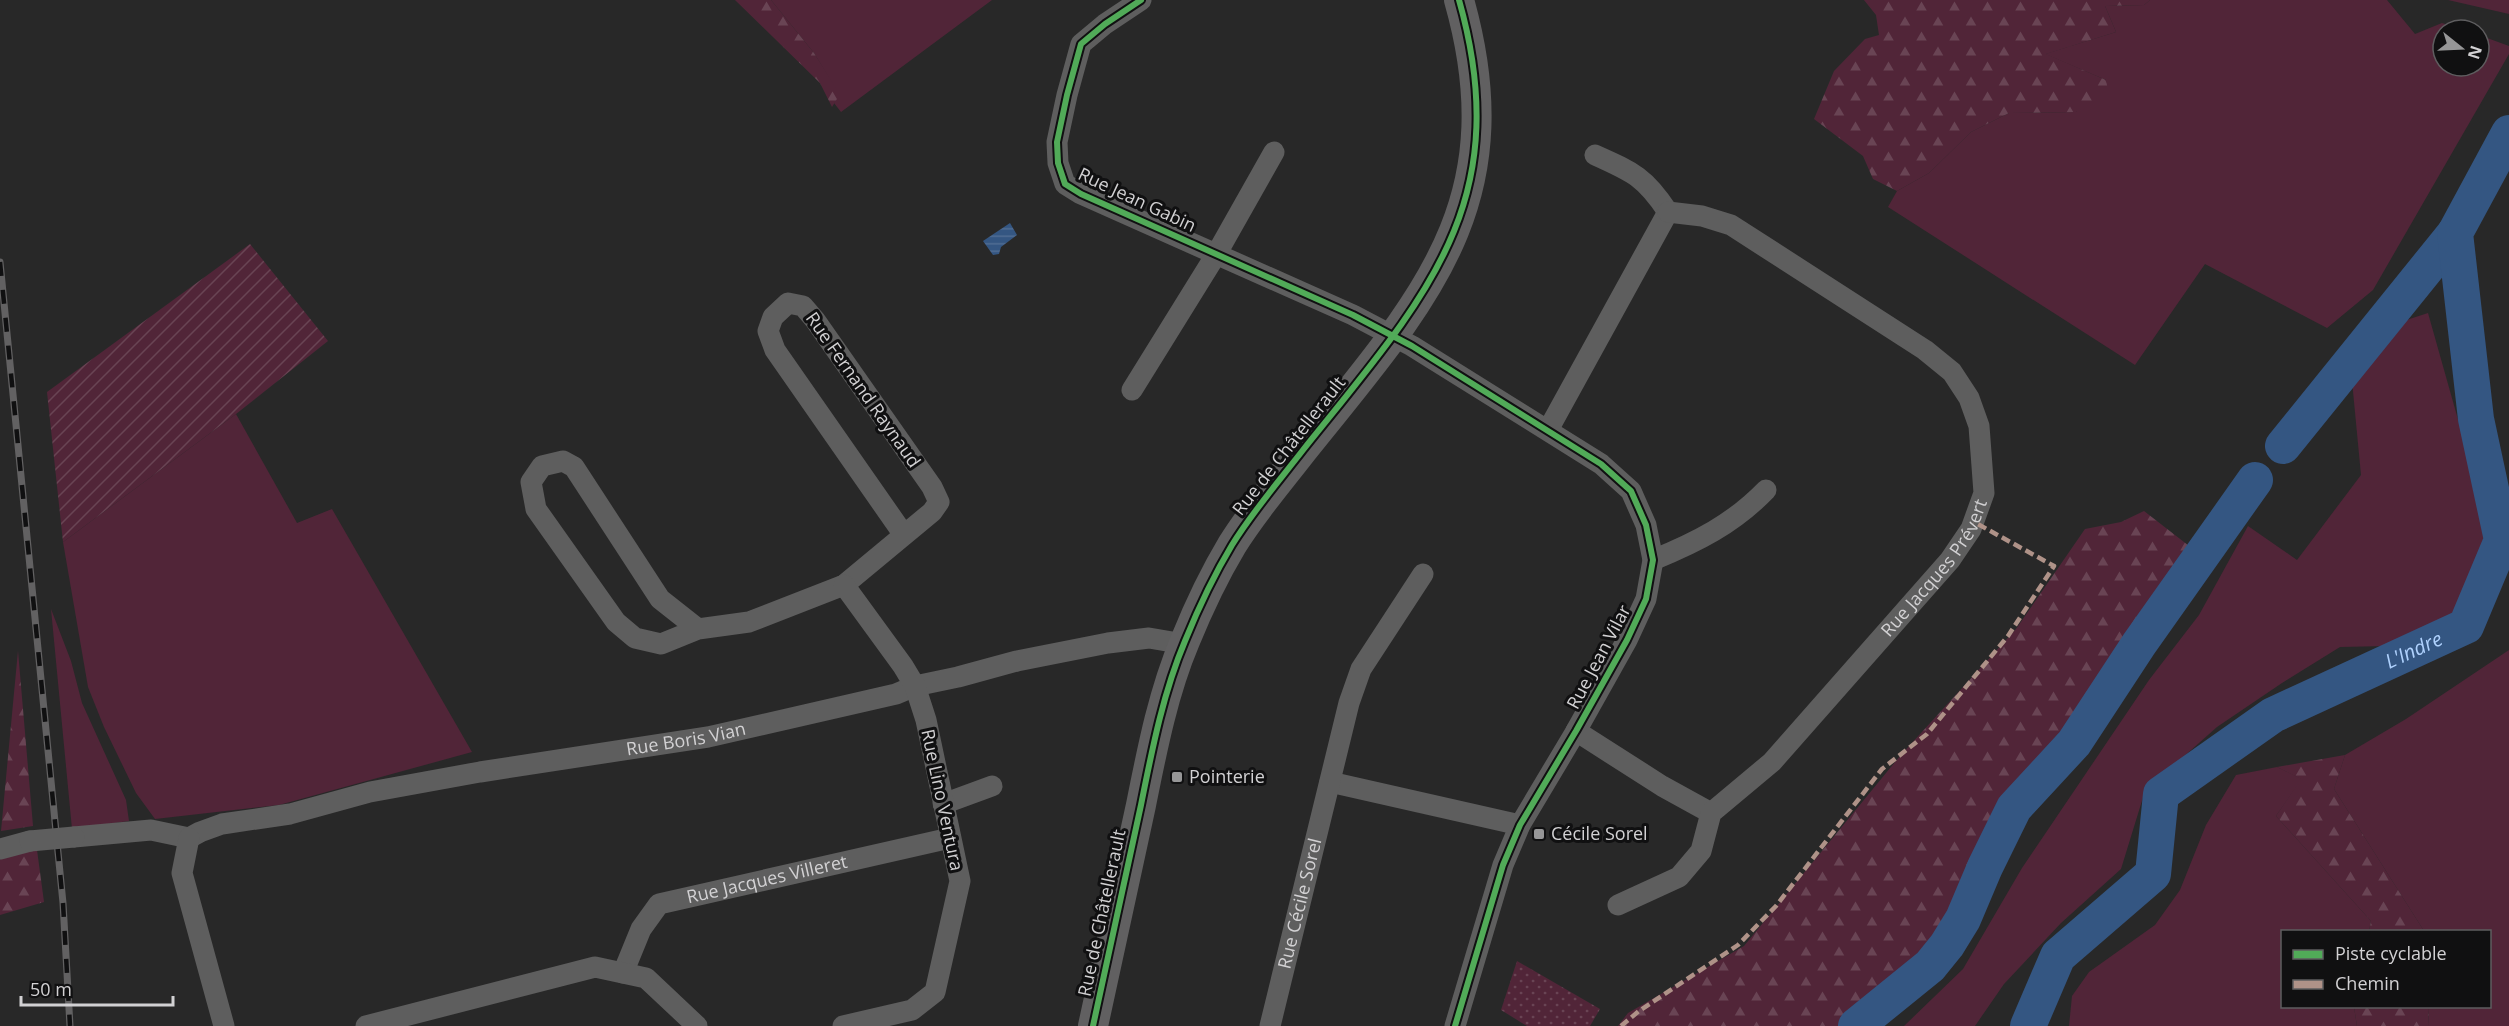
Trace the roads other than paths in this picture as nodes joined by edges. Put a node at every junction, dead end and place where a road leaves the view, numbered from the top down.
1 (1141, 0) edge
2 (1459, 0) edge
3 (1274, 152) dead end
4 (1595, 155) dead end
5 (1668, 212) junction
6 (1217, 253) junction
7 (1394, 336) junction
8 (1132, 390) dead end
9 (1548, 430) junction
10 (1766, 490) dead end
11 (904, 535) junction
12 (1653, 560) junction
13 (1423, 574) dead end
14 (844, 585) junction
15 (698, 629) junction
16 (1184, 644) junction
17 (915, 686) junction
18 (1576, 731) junction
19 (1330, 782) junction
20 (992, 786) dead end
21 (943, 804) junction
22 (1712, 813) junction
23 (1520, 825) junction
24 (189, 838) junction
25 (950, 838) junction
26 (0, 849) edge
27 (1618, 905) dead end
28 (623, 973) junction
29 (914, 1018) edge
30 (220, 1024) edge
31 (366, 1026) edge
32 (697, 1026) edge
33 (843, 1026) edge
34 (1093, 1026) edge
35 (1270, 1026) edge
36 (1455, 1026) edge

1 - 6 street, Rue Jean Gabin
2 - 7 main road, Rue de Châtellerault
3 - 6 street
4 - 5 street
5 - 9 street
5 - 22 street, Rue Jacques Prévert
6 - 7 street, Rue Jean Gabin
6 - 8 street
7 - 9 street, Rue Jean Vilar
7 - 16 main road, Rue de Châtellerault
9 - 12 street, Rue Jean Vilar
10 - 12 street
11 - 11 street, Rue Fernand Raynaud
11 - 14 street, Rue Fernand Raynaud
12 - 18 street, Rue Jean Vilar
13 - 19 street, Rue Cécile Sorel
14 - 15 street, Rue Fernand Raynaud
14 - 17 street
15 - 15 street, Rue Fernand Raynaud
16 - 17 street, Rue Boris Vian
16 - 34 main road, Rue de Châtellerault
17 - 21 street, Rue Lino Ventura
17 - 24 street, Rue Boris Vian
18 - 22 street
18 - 23 street, Rue Jean Vilar
19 - 23 street
19 - 35 street, Rue Cécile Sorel
20 - 21 street
21 - 25 street, Rue Lino Ventura
22 - 27 street
23 - 36 street, Rue Jean Vilar
24 - 26 street, bridge
24 - 30 street
25 - 28 street, Rue Jacques Villeret
25 - 29 street, Rue Lino Ventura
28 - 31 street
28 - 32 street
29 - 33 street, Rue Lino Ventura

